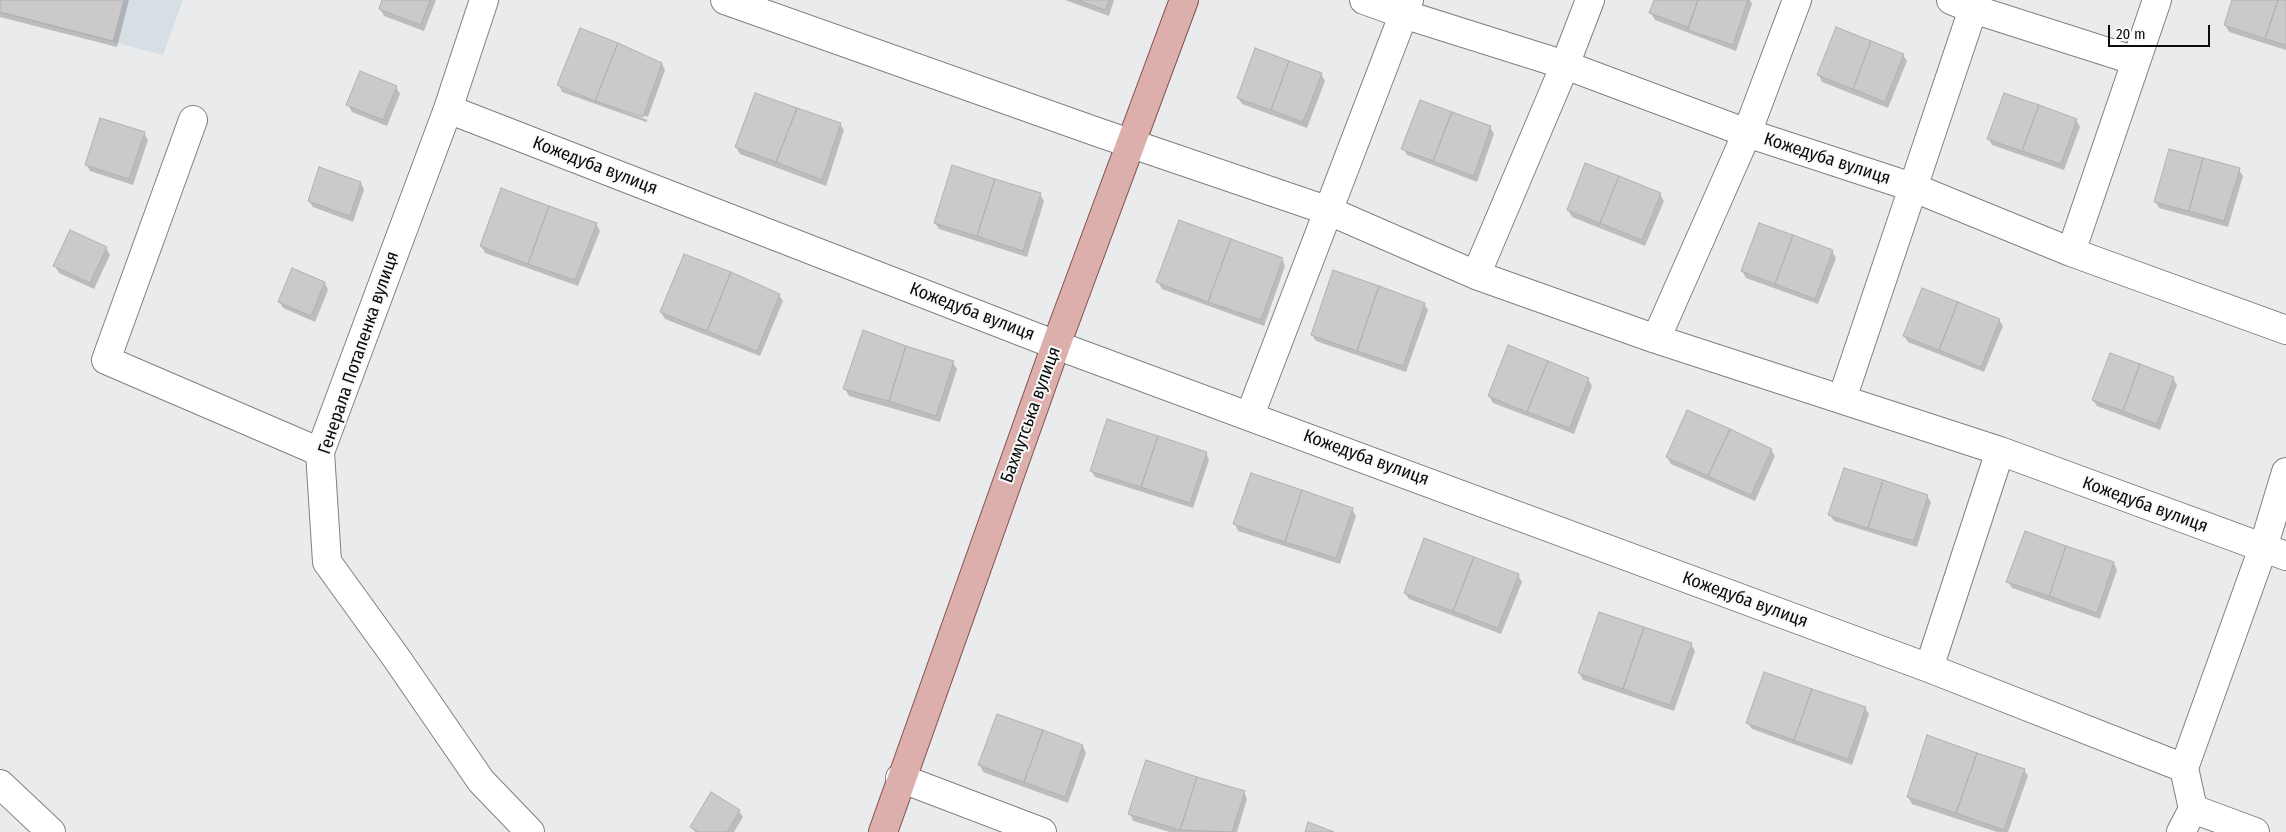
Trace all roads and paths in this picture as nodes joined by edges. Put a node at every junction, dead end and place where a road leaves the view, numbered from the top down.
1 (484, 0) edge
2 (725, 0) edge
3 (1184, 0) edge
4 (1364, 0) edge
5 (1590, 0) edge
6 (1797, 0) edge
7 (2157, 0) edge
8 (1966, 3) edge
9 (1406, 7) edge
10 (2136, 61) junction
11 (1566, 65) junction
12 (448, 108) junction
13 (193, 120) dead end
14 (1747, 132) junction
15 (1130, 143) junction
16 (1912, 187) junction
17 (1329, 211) junction
18 (2071, 252) junction
19 (1476, 275) junction
20 (2286, 330) edge
21 (1656, 339) junction
22 (1056, 345) junction
23 (1842, 399) junction
24 (1250, 415) junction
25 (2000, 451) junction
26 (320, 452) junction
27 (2286, 472) edge
28 (2274, 552) edge
29 (1929, 668) junction
30 (2184, 768) junction
31 (900, 778) junction
32 (0, 784) edge
33 (2187, 820) edge
34 (51, 832) edge
35 (530, 832) edge
36 (883, 832) edge
37 (1042, 832) edge
38 (2255, 832) edge

1 - 12 street, Генерала Потапенка вулиця
2 - 15 street, Кожедуба вулиця
3 - 15 main road, Бахмутська вулиця
4 - 9 street, Кожедуба вулиця
5 - 11 street
6 - 14 street
7 - 10 street
8 - 10 street
8 - 16 street
9 - 11 street, Кожедуба вулиця
9 - 17 street
10 - 18 street
11 - 14 street, Кожедуба вулиця
11 - 19 street
12 - 22 street, Кожедуба вулиця
12 - 26 street, Генерала Потапенка вулиця
13 - 26 street
14 - 16 street, Кожедуба вулиця
14 - 21 street
15 - 17 street, Кожедуба вулиця
15 - 22 main road, Бахмутська вулиця
16 - 18 street, Кожедуба вулиця
16 - 23 street
17 - 19 street, Кожедуба вулиця
17 - 24 street
18 - 20 street, Кожедуба вулиця
19 - 21 street, Кожедуба вулиця
21 - 23 street, Кожедуба вулиця
22 - 24 street, Кожедуба вулиця
22 - 31 main road, Бахмутська вулиця
23 - 25 street, Кожедуба вулиця
24 - 29 street, Кожедуба вулиця
25 - 28 street, Кожедуба вулиця
25 - 29 street
26 - 35 street, Генерала Потапенка вулиця
27 - 28 street
28 - 30 street
29 - 30 street, Кожедуба вулиця
30 - 33 street
31 - 36 main road, Бахмутська вулиця
31 - 37 street
32 - 34 street
33 - 38 street

